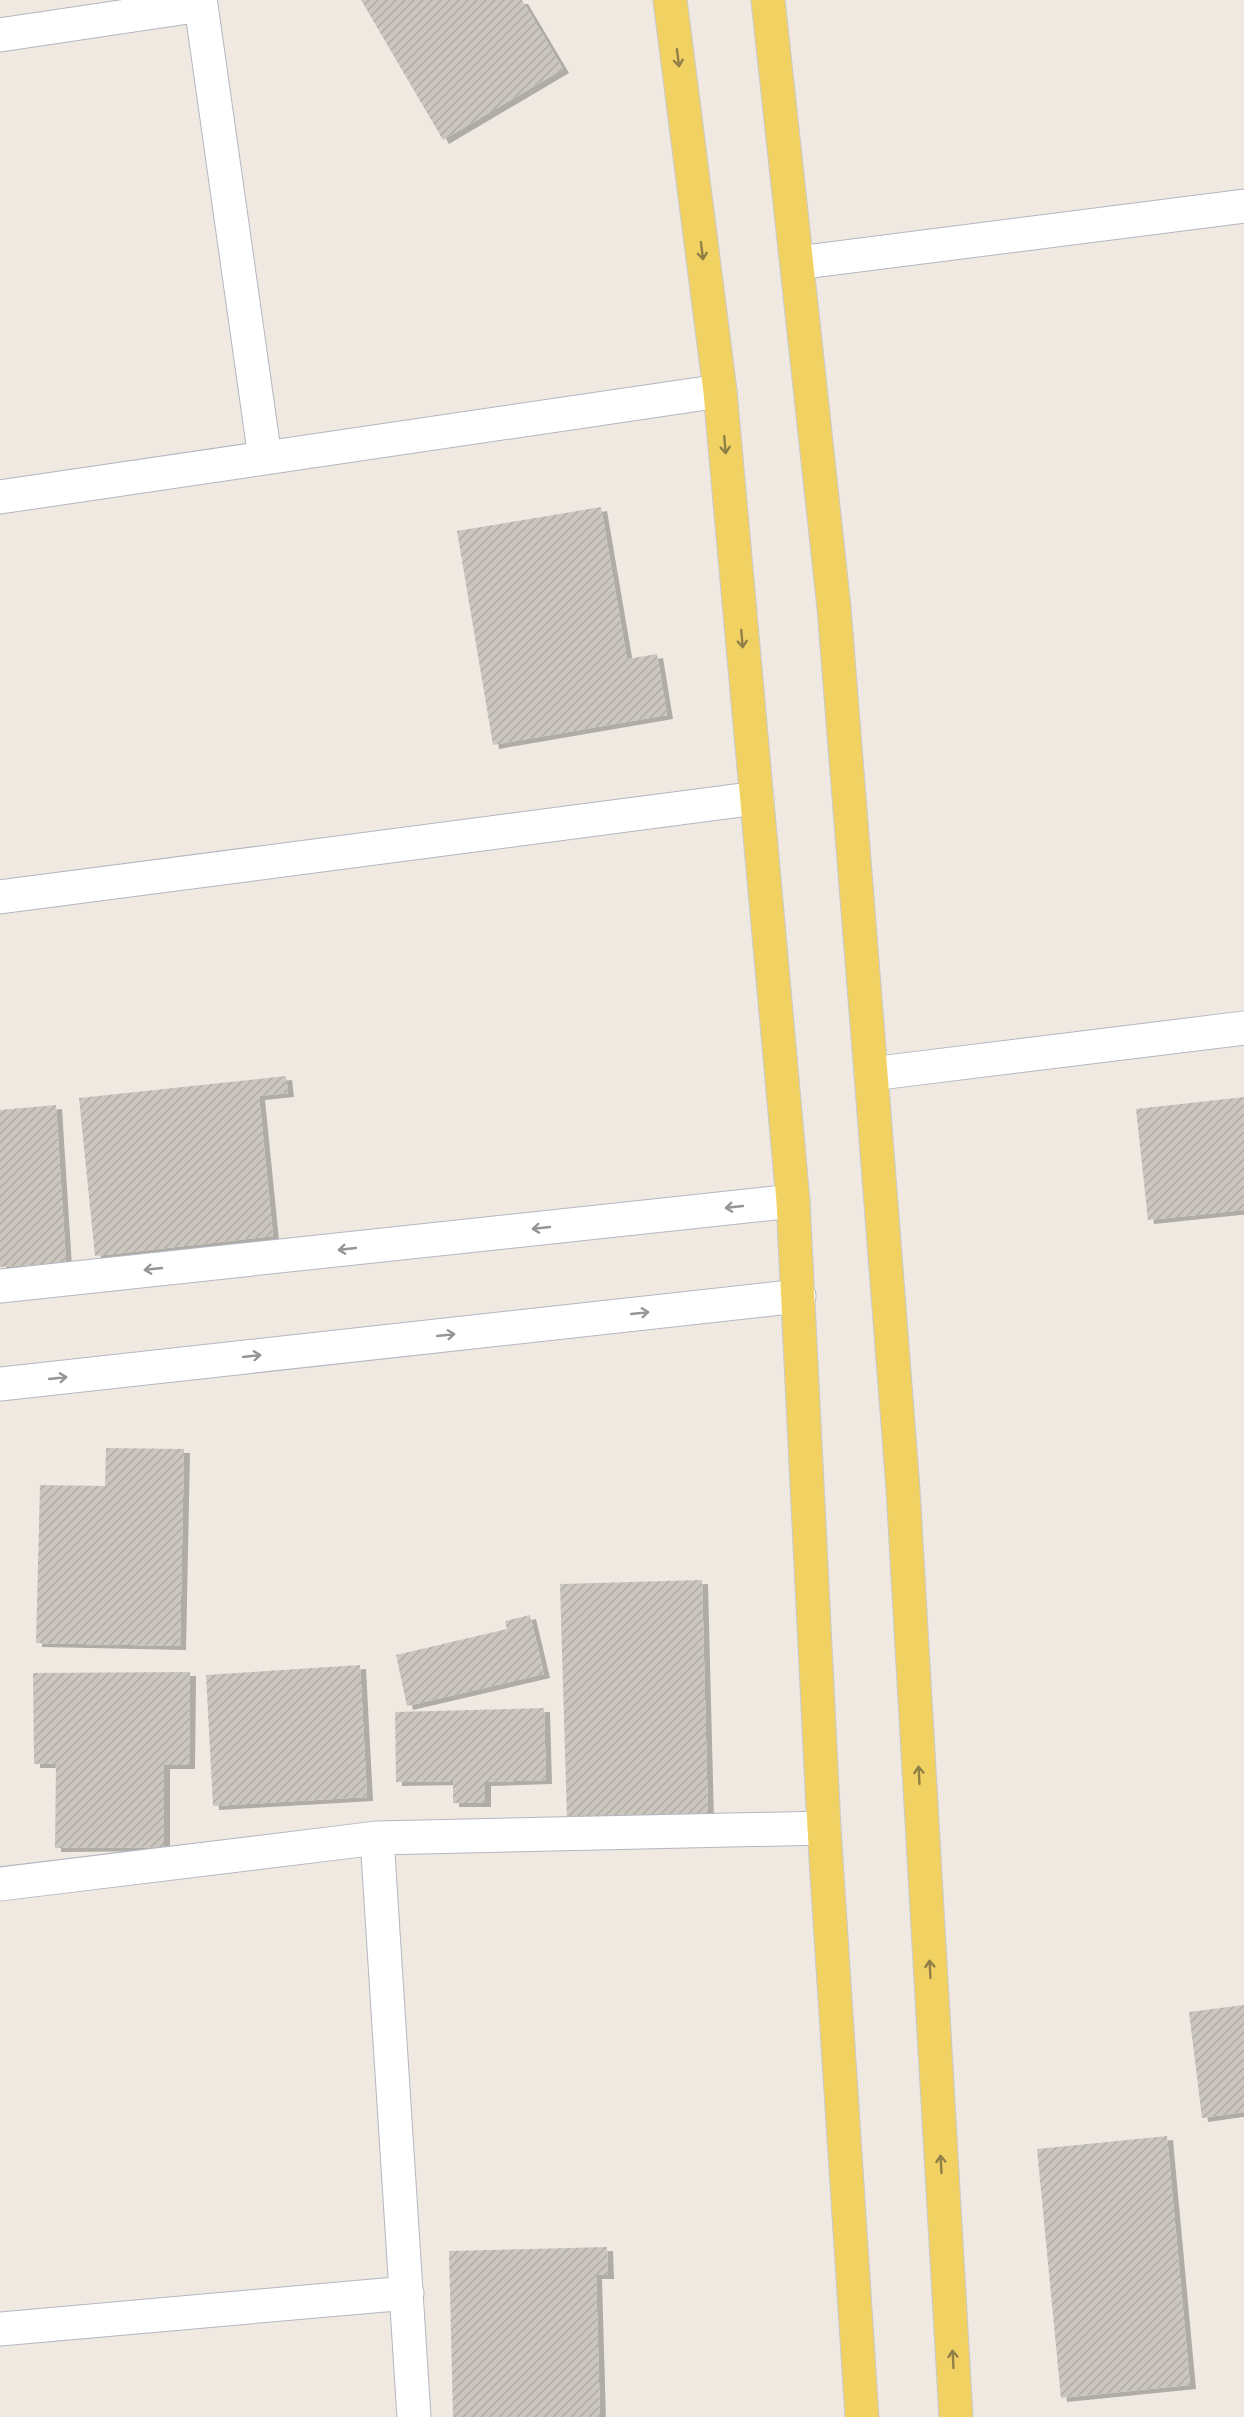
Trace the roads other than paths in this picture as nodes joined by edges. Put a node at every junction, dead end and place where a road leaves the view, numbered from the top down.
1 (670, 0) edge
2 (768, 0) edge
3 (0, 35) edge
4 (1244, 206) edge
5 (797, 263) junction
6 (720, 391) junction
7 (265, 458) junction
8 (0, 497) edge
9 (756, 798) junction
10 (0, 897) edge
11 (1244, 1028) edge
12 (871, 1074) junction
13 (793, 1201) junction
14 (0, 1286) edge
15 (799, 1296) junction
16 (0, 1384) edge
17 (824, 1828) junction
18 (377, 1838) junction
19 (0, 1884) edge
20 (406, 2293) junction
21 (0, 2330) edge
22 (414, 2417) edge
23 (861, 2417) edge
24 (956, 2417) edge

1 -> 6 main road
2 - 5 main road
3 - 7 street
4 - 5 street
5 - 12 main road
6 - 7 street
6 -> 9 main road
7 - 8 street
9 - 10 street
9 - 13 main road
11 - 12 street
24 -> 12 main road
13 -> 14 street
13 - 15 main road
16 -> 15 street
15 - 17 main road
17 - 18 street
17 - 23 main road
18 - 19 street
18 - 20 street
20 - 21 street
20 - 22 street

